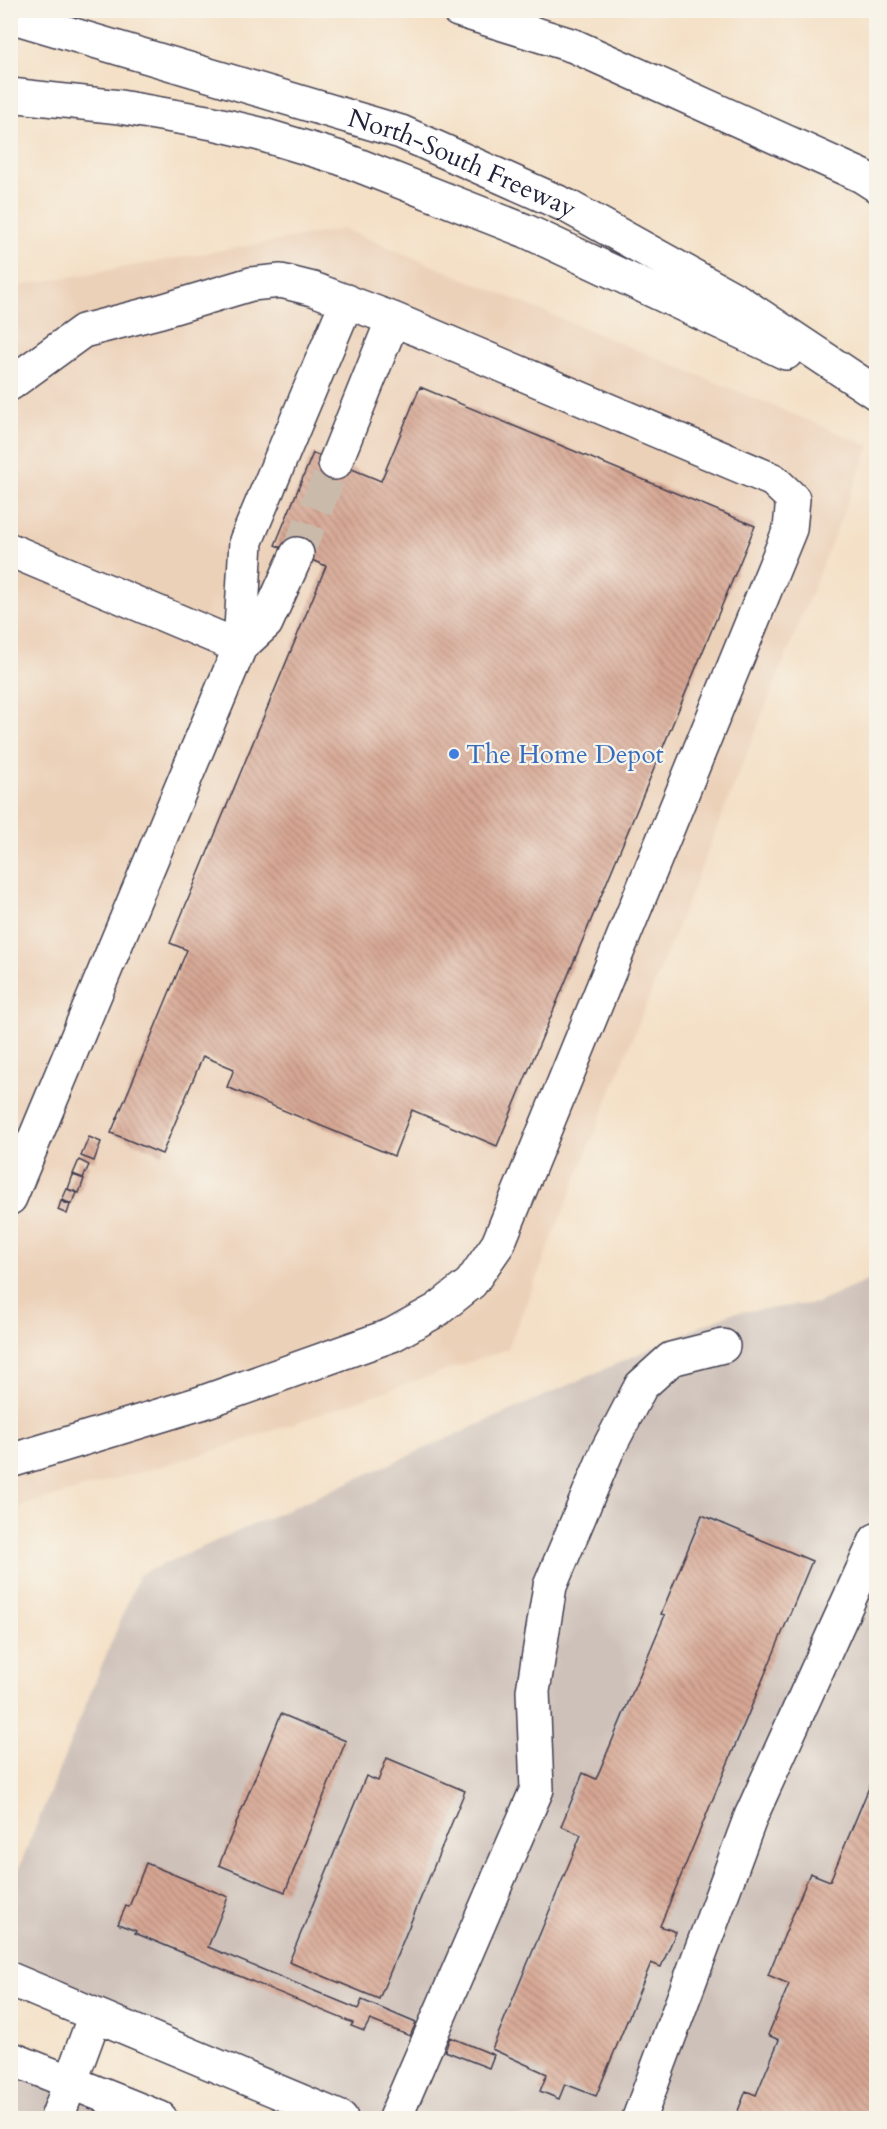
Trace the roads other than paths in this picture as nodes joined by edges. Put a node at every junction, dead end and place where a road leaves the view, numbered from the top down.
1 (458, 10) edge
2 (10, 16) edge
3 (10, 95) edge
4 (876, 185) edge
5 (347, 301) junction
6 (393, 320) junction
7 (10, 384) edge
8 (876, 394) edge
9 (335, 463) tunnel mouth
10 (10, 550) edge
11 (297, 554) tunnel mouth
12 (240, 647) junction
13 (10, 1198) edge
14 (723, 1346) dead end
15 (10, 1461) edge
16 (876, 1540) edge
17 (10, 1979) edge
18 (95, 2015) junction
19 (10, 2058) edge
20 (70, 2083) junction
21 (57, 2118) edge
22 (160, 2118) edge
23 (341, 2118) edge
24 (394, 2118) edge
25 (639, 2118) edge

1 - 4 main road
2 - 8 main road, North-South Freeway
3 - 8 main road
5 - 6 main road
5 - 7 main road
5 - 12 main road
6 - 9 main road
6 - 15 main road
10 - 12 main road
11 - 12 main road
12 - 13 main road
14 - 24 main road
16 - 25 main road
17 - 18 main road
18 - 20 main road
18 - 23 main road
19 - 20 main road
20 - 21 main road
20 - 22 main road

